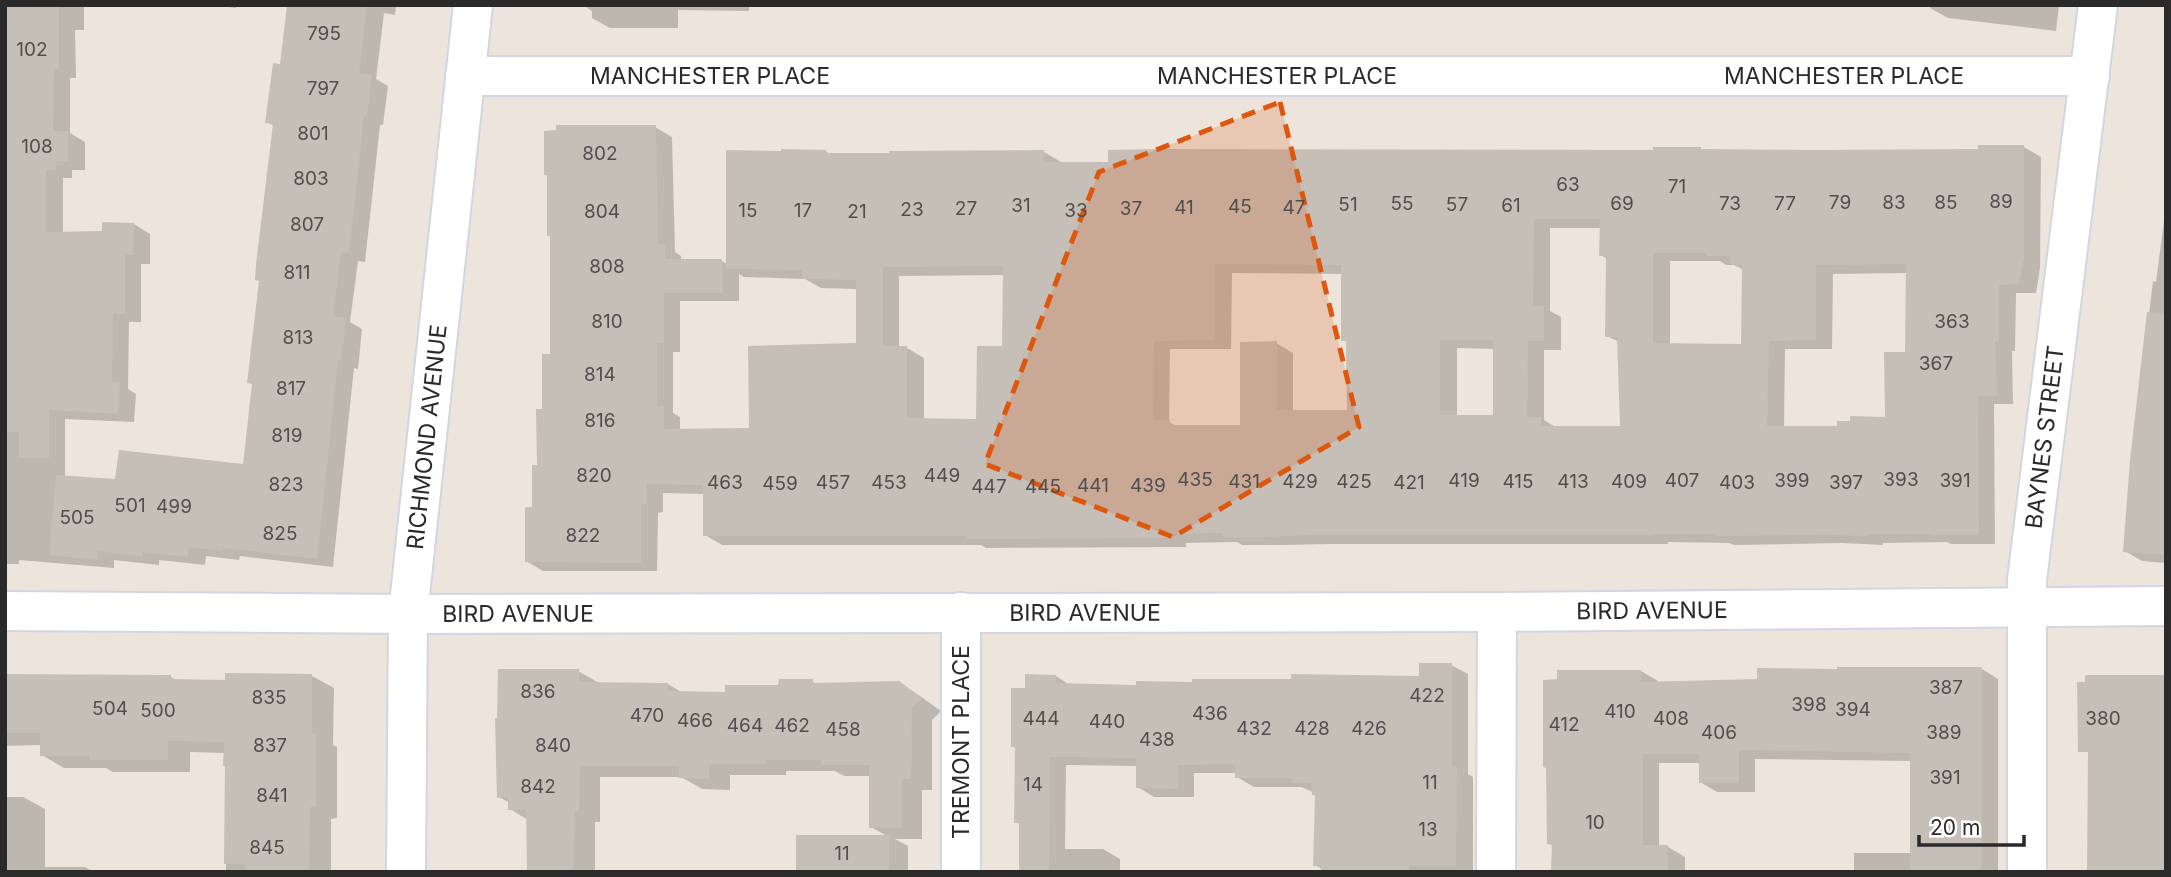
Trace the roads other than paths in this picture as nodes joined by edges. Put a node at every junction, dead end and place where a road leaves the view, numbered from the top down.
1 (473, 5) edge
2 (2098, 5) edge
3 (465, 76) junction
4 (2090, 76) junction
5 (2028, 606) junction
6 (2166, 606) edge
7 (5, 611) edge
8 (961, 612) junction
9 (1497, 612) junction
10 (408, 614) junction
11 (406, 872) edge
12 (961, 872) edge
13 (1496, 872) edge
14 (2027, 872) edge

1 - 3 street, RICHMOND AVENUE
2 - 4 street, BAYNES STREET
3 - 4 street, MANCHESTER PLACE
3 - 10 street, RICHMOND AVENUE
4 - 5 street, BAYNES STREET
5 - 6 street, BIRD AVENUE
5 - 9 street, BIRD AVENUE
5 - 14 street, BAYNES STREET
7 - 10 street, BIRD AVENUE
8 - 9 street, BIRD AVENUE
8 - 10 street, BIRD AVENUE
8 - 12 street, TREMONT PLACE
9 - 13 street
10 - 11 street, RICHMOND AVENUE

